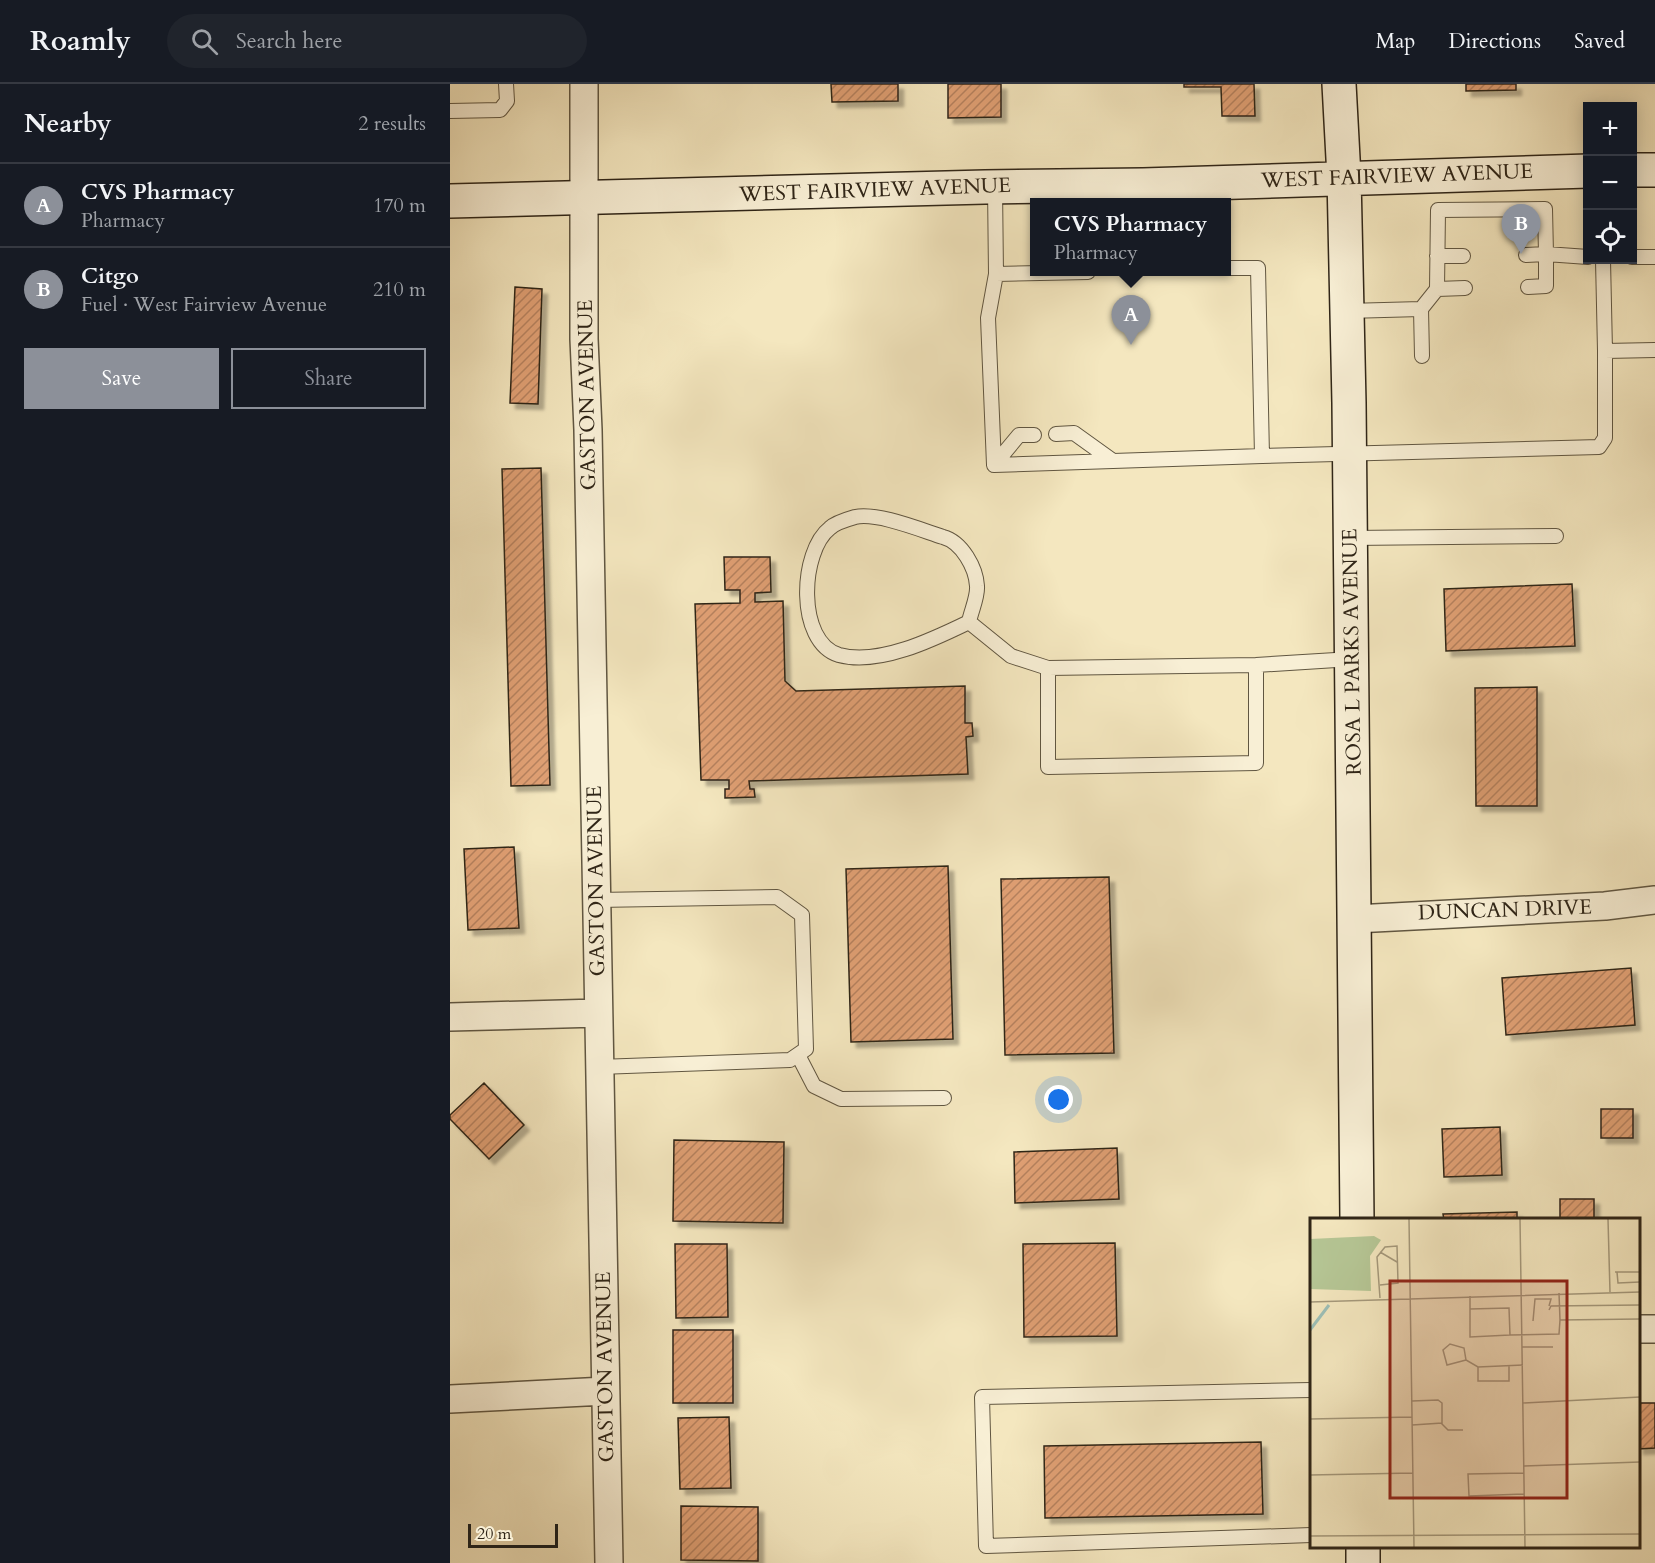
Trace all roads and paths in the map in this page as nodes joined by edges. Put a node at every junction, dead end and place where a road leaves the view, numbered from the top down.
1 (506, 84) edge
2 (584, 84) edge
3 (1339, 84) edge
4 (450, 111) edge
5 (1637, 170) edge
6 (1655, 170) edge
7 (1583, 171) edge
8 (1344, 177) junction
9 (995, 187) junction
10 (585, 199) junction
11 (450, 201) edge
12 (1546, 254) junction
13 (1526, 255) dead end
14 (1437, 256) junction
15 (1463, 256) dead end
16 (1583, 257) edge
17 (1637, 257) edge
18 (1655, 257) edge
19 (1603, 264) edge
20 (1231, 268) edge
21 (1030, 273) edge
22 (996, 274) junction
23 (1528, 287) dead end
24 (1465, 288) dead end
25 (1437, 289) junction
26 (1421, 309) junction
27 (1347, 311) junction
28 (1655, 350) edge
29 (1605, 351) junction
30 (1422, 356) dead end
31 (1056, 434) dead end
32 (1034, 435) dead end
33 (1349, 453) junction
34 (1262, 456) junction
35 (1113, 461) junction
36 (994, 465) junction
37 (1556, 536) dead end
38 (1350, 538) junction
39 (969, 622) junction
40 (1352, 659) junction
41 (1256, 665) junction
42 (1048, 668) junction
43 (596, 900) junction
44 (1655, 900) edge
45 (1355, 919) junction
46 (598, 1012) junction
47 (450, 1017) edge
48 (798, 1055) junction
49 (599, 1067) junction
50 (944, 1098) dead end
51 (1358, 1218) edge
52 (1310, 1390) edge
53 (605, 1391) junction
54 (450, 1399) edge
55 (1310, 1535) edge
56 (609, 1563) edge

1 - 4 lane
2 - 10 street, GASTON AVENUE
3 - 8 street, ROSA L PARKS AVENUE
5 - 6 street
7 - 8 street, WEST FAIRVIEW AVENUE
8 - 9 street, WEST FAIRVIEW AVENUE
8 - 27 street, ROSA L PARKS AVENUE
9 - 10 street, WEST FAIRVIEW AVENUE
9 - 22 lane
10 - 11 street, WEST FAIRVIEW AVENUE
10 - 43 street, GASTON AVENUE
12 - 13 lane
12 - 14 lane
12 - 16 lane
12 - 23 lane
14 - 15 lane
14 - 25 lane
17 - 18 lane
19 - 29 lane
20 - 34 lane
21 - 22 lane
22 - 36 lane
24 - 25 lane
25 - 26 lane
26 - 27 lane
26 - 30 lane
27 - 33 street, ROSA L PARKS AVENUE
28 - 29 lane
29 - 33 lane
31 - 35 lane
32 - 36 lane
33 - 34 lane
33 - 38 street, ROSA L PARKS AVENUE
34 - 35 lane
35 - 36 lane
37 - 38 lane
38 - 40 street, ROSA L PARKS AVENUE
39 - 39 lane
39 - 42 lane
40 - 41 lane
40 - 45 street, ROSA L PARKS AVENUE
41 - 42 lane
41 - 42 lane
43 - 46 street, GASTON AVENUE
43 - 48 lane
44 - 45 street, DUNCAN DRIVE
45 - 51 street, ROSA L PARKS AVENUE
46 - 47 street
46 - 49 street, GASTON AVENUE
48 - 49 lane
48 - 50 lane
49 - 53 street, GASTON AVENUE
52 - 55 lane
53 - 54 street
53 - 56 street, GASTON AVENUE

